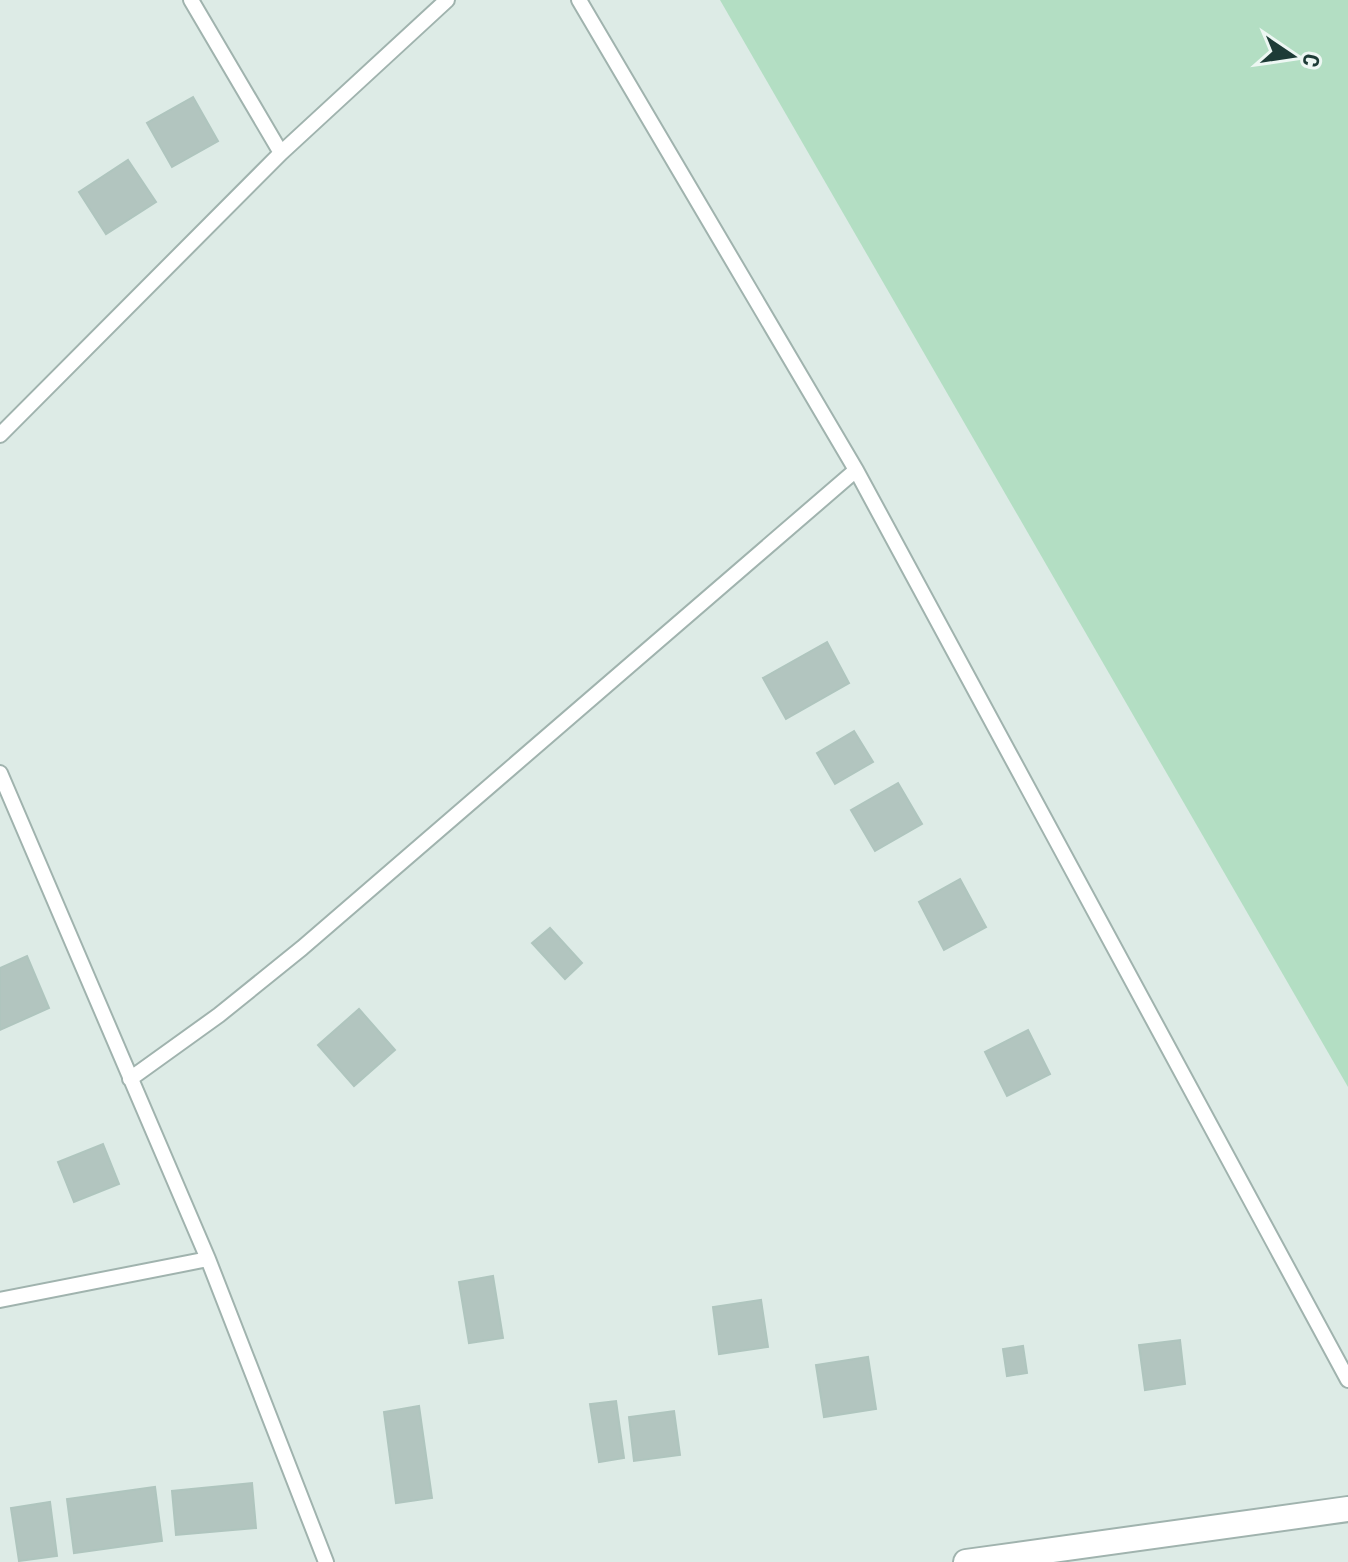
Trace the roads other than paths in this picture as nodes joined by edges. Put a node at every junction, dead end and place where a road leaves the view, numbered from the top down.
1 (191, 0) edge
2 (447, 0) edge
3 (579, 0) edge
4 (281, 153) junction
5 (0, 435) edge
6 (856, 470) junction
7 (0, 773) edge
8 (130, 1079) junction
9 (208, 1259) junction
10 (0, 1300) edge
11 (1348, 1380) edge
12 (1348, 1509) edge
13 (326, 1562) edge
14 (966, 1562) edge

1 - 4 lane
2 - 4 lane
3 - 6 lane
4 - 5 lane
6 - 8 lane
6 - 11 lane
7 - 8 lane
8 - 9 lane
9 - 10 lane
9 - 13 lane
12 - 14 street

